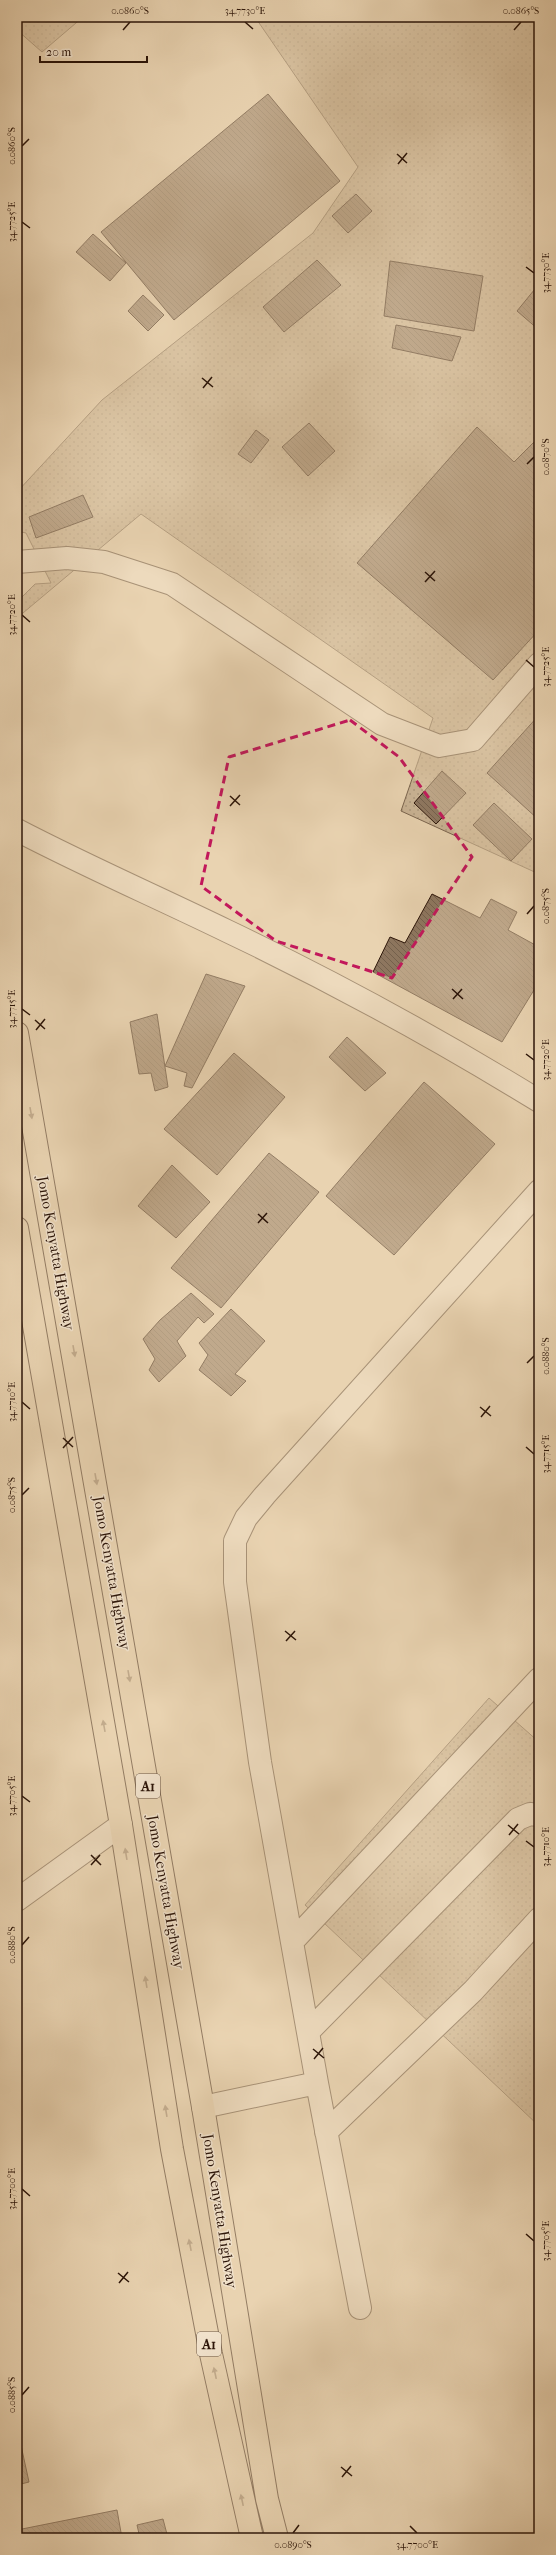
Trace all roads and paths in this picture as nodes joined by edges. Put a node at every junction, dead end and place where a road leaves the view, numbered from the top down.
1 (17, 562) edge
2 (539, 664) edge
3 (17, 830) edge
4 (17, 1033) edge
5 (539, 1101) edge
6 (539, 1191) edge
7 (17, 1228) edge
8 (539, 1679) edge
9 (539, 1815) edge
10 (121, 1825) junction
11 (17, 1900) edge
12 (539, 1919) edge
13 (292, 1942) junction
14 (308, 2032) junction
15 (317, 2083) junction
16 (203, 2107) junction
17 (326, 2132) junction
18 (360, 2308) dead end
19 (252, 2538) edge
20 (277, 2538) edge

1 - 2 street
3 - 5 street
4 -> 16 highway, Jomo Kenyatta Highway / A1
6 - 13 street
10 -> 7 highway, A1
8 - 13 street
9 - 14 street
10 - 11 street
19 -> 10 highway, A1
12 - 17 street
13 - 14 street
14 - 15 street
15 - 16 street
15 - 17 street
16 - 20 highway, Jomo Kenyatta Highway / A1
17 - 18 street

